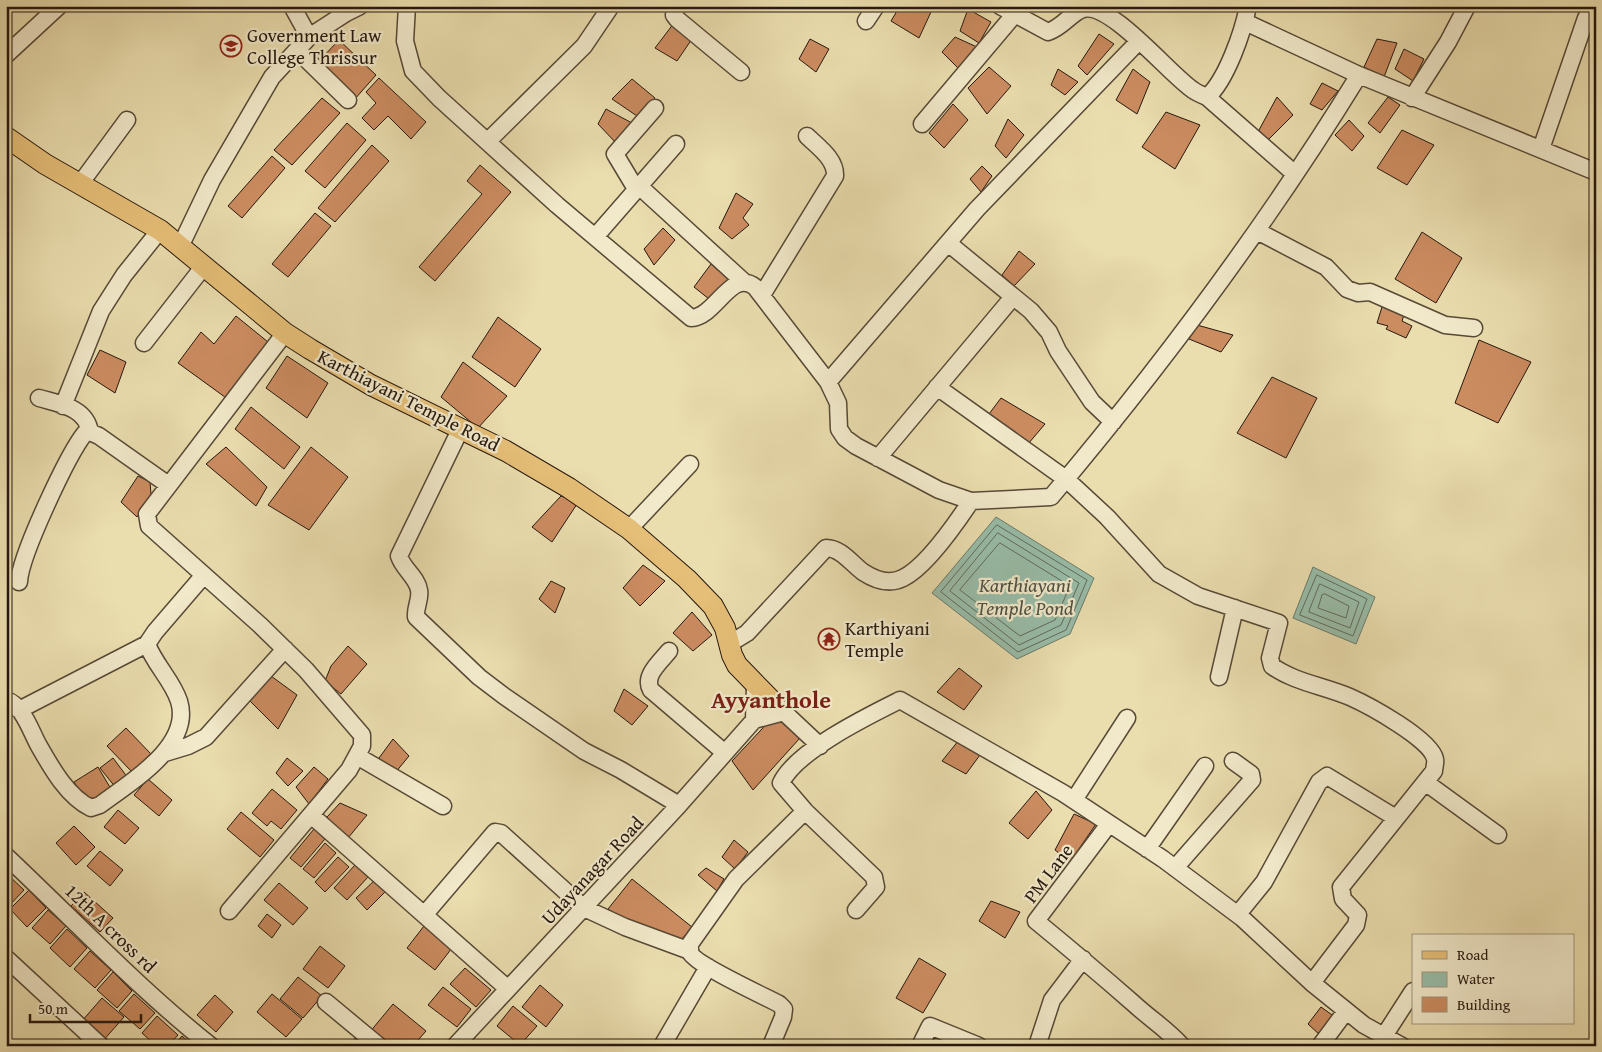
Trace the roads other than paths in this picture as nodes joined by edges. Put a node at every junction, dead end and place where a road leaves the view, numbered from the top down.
1 (60, 6) edge
2 (292, 6) edge
3 (360, 6) edge
4 (407, 6) edge
5 (611, 6) edge
6 (676, 6) edge
7 (876, 6) edge
8 (1467, 6) edge
9 (1007, 11) edge
10 (1247, 14) edge
11 (1586, 18) dead end
12 (866, 21) dead end
13 (309, 37) junction
14 (1139, 41) junction
15 (297, 50) junction
16 (6, 54) edge
17 (741, 72) dead end
18 (1359, 75) junction
19 (1207, 97) junction
20 (1412, 98) junction
21 (348, 100) dead end
22 (655, 108) dead end
23 (127, 120) dead end
24 (922, 124) dead end
25 (807, 136) dead end
26 (6, 137) edge
27 (488, 141) junction
28 (676, 144) dead end
29 (1541, 149) junction
30 (1596, 172) edge
31 (1295, 174) junction
32 (80, 184) junction
33 (637, 187) junction
34 (160, 230) junction
35 (1257, 231) junction
36 (595, 238) junction
37 (948, 243) junction
38 (180, 247) junction
39 (204, 266) junction
40 (743, 281) junction
41 (762, 295) junction
42 (1013, 297) junction
43 (1474, 328) dead end
44 (285, 333) junction
45 (144, 343) dead end
46 (828, 382) junction
47 (938, 387) junction
48 (39, 398) dead end
49 (64, 406) junction
50 (1113, 422) junction
51 (460, 430) junction
52 (90, 432) junction
53 (878, 458) junction
54 (690, 464) dead end
55 (1066, 479) junction
56 (167, 484) junction
57 (971, 501) junction
58 (629, 529) junction
59 (204, 575) junction
60 (19, 582) dead end
61 (1235, 608) junction
62 (147, 644) junction
63 (729, 644) junction
64 (285, 649) junction
65 (669, 651) dead end
66 (1219, 677) dead end
67 (755, 685) junction
68 (6, 700) edge
69 (778, 706) junction
70 (19, 710) junction
71 (1127, 718) dead end
72 (754, 719) junction
73 (820, 746) junction
74 (165, 753) junction
75 (725, 753) junction
76 (357, 756) junction
77 (1233, 761) dead end
78 (1205, 766) dead end
79 (1425, 782) junction
80 (1074, 800) junction
81 (679, 805) junction
82 (443, 806) dead end
83 (805, 811) junction
84 (311, 814) junction
85 (1396, 818) junction
86 (1109, 824) junction
87 (1498, 835) dead end
88 (1146, 849) junction
89 (6, 856) edge
90 (1175, 868) junction
91 (584, 908) junction
92 (856, 910) dead end
93 (229, 912) dead end
94 (424, 914) junction
95 (1238, 914) junction
96 (690, 951) junction
97 (6, 958) edge
98 (1082, 959) junction
99 (708, 967) junction
100 (1312, 984) junction
101 (508, 990) junction
102 (1412, 993) edge
103 (326, 1002) dead end
104 (1346, 1011) junction
105 (1384, 1036) junction
106 (459, 1045) edge
107 (101, 1046) edge
108 (211, 1046) edge
109 (380, 1046) edge
110 (662, 1046) edge
111 (770, 1046) edge
112 (920, 1046) edge
113 (979, 1046) edge
114 (1037, 1046) edge
115 (1182, 1046) edge
116 (1320, 1046) edge
117 (1402, 1046) edge

1 - 16 street
2 - 13 street
3 - 13 street
4 - 27 street
5 - 27 street
6 - 17 street
7 - 12 street
8 - 20 street
9 - 14 street
9 - 24 street
10 - 18 street
10 - 19 street
11 - 29 street
13 - 15 street
14 - 19 street
14 - 37 street
15 - 21 street
15 - 38 street
18 - 20 street
18 - 31 street
19 - 31 street
20 - 29 street
22 - 33 street
23 - 32 street
25 - 41 street
26 - 32 main road, Karthiayani Temple Road
27 - 36 street
28 - 33 street
29 - 30 street
31 - 35 street
32 - 34 main road, Karthiayani Temple Road
33 - 36 street
33 - 40 street
34 - 38 main road, Karthiayani Temple Road
34 - 49 street
35 - 43 street
35 - 50 street
36 - 40 street
37 - 42 street
37 - 46 street
38 - 39 main road, Karthiayani Temple Road
39 - 44 main road, Karthiayani Temple Road
39 - 45 street
40 - 41 street
41 - 46 street
42 - 47 street
42 - 50 street
44 - 51 main road, Karthiayani Temple Road
44 - 56 street
46 - 53 street
47 - 53 street
47 - 55 street
48 - 49 street
49 - 52 street
50 - 55 street
51 - 58 main road, Karthiayani Temple Road
51 - 81 street
52 - 56 street
52 - 60 street
53 - 57 street
54 - 58 street
55 - 57 street
55 - 61 street
56 - 59 street
57 - 63 street
58 - 63 main road, Karthiayani Temple Road
59 - 62 street
59 - 64 street
61 - 66 street
61 - 79 street
62 - 70 street
62 - 74 street
63 - 67 main road, Karthiayani Temple Road
64 - 74 street
64 - 76 street
65 - 75 street
67 - 69 main road, Karthiayani Temple Road
67 - 72 street
68 - 70 street
69 - 72 street
69 - 73 street
70 - 74 street
71 - 80 street
72 - 75 street, Udayanagar Road
73 - 80 street
73 - 83 street
75 - 81 street, Udayanagar Road
76 - 82 street
76 - 84 street
77 - 90 street
78 - 88 street
79 - 85 street
79 - 87 street
80 - 86 street
81 - 91 street, Udayanagar Road
83 - 92 street
83 - 96 street
84 - 93 street
84 - 94 street
85 - 95 street
85 - 100 street
86 - 88 street
86 - 98 street, PM Lane
88 - 90 street
89 - 108 street, 12th A cross rd
90 - 95 street
91 - 94 street
91 - 96 street
91 - 101 street, Udayanagar Road
94 - 101 street
95 - 100 street
96 - 99 street
97 - 107 street
98 - 114 street
98 - 115 street, PM Lane
99 - 110 street
99 - 111 street
100 - 104 street
101 - 106 street, Udayanagar Road
102 - 105 street
103 - 109 street
104 - 105 street
104 - 116 street
105 - 117 street
112 - 113 street

